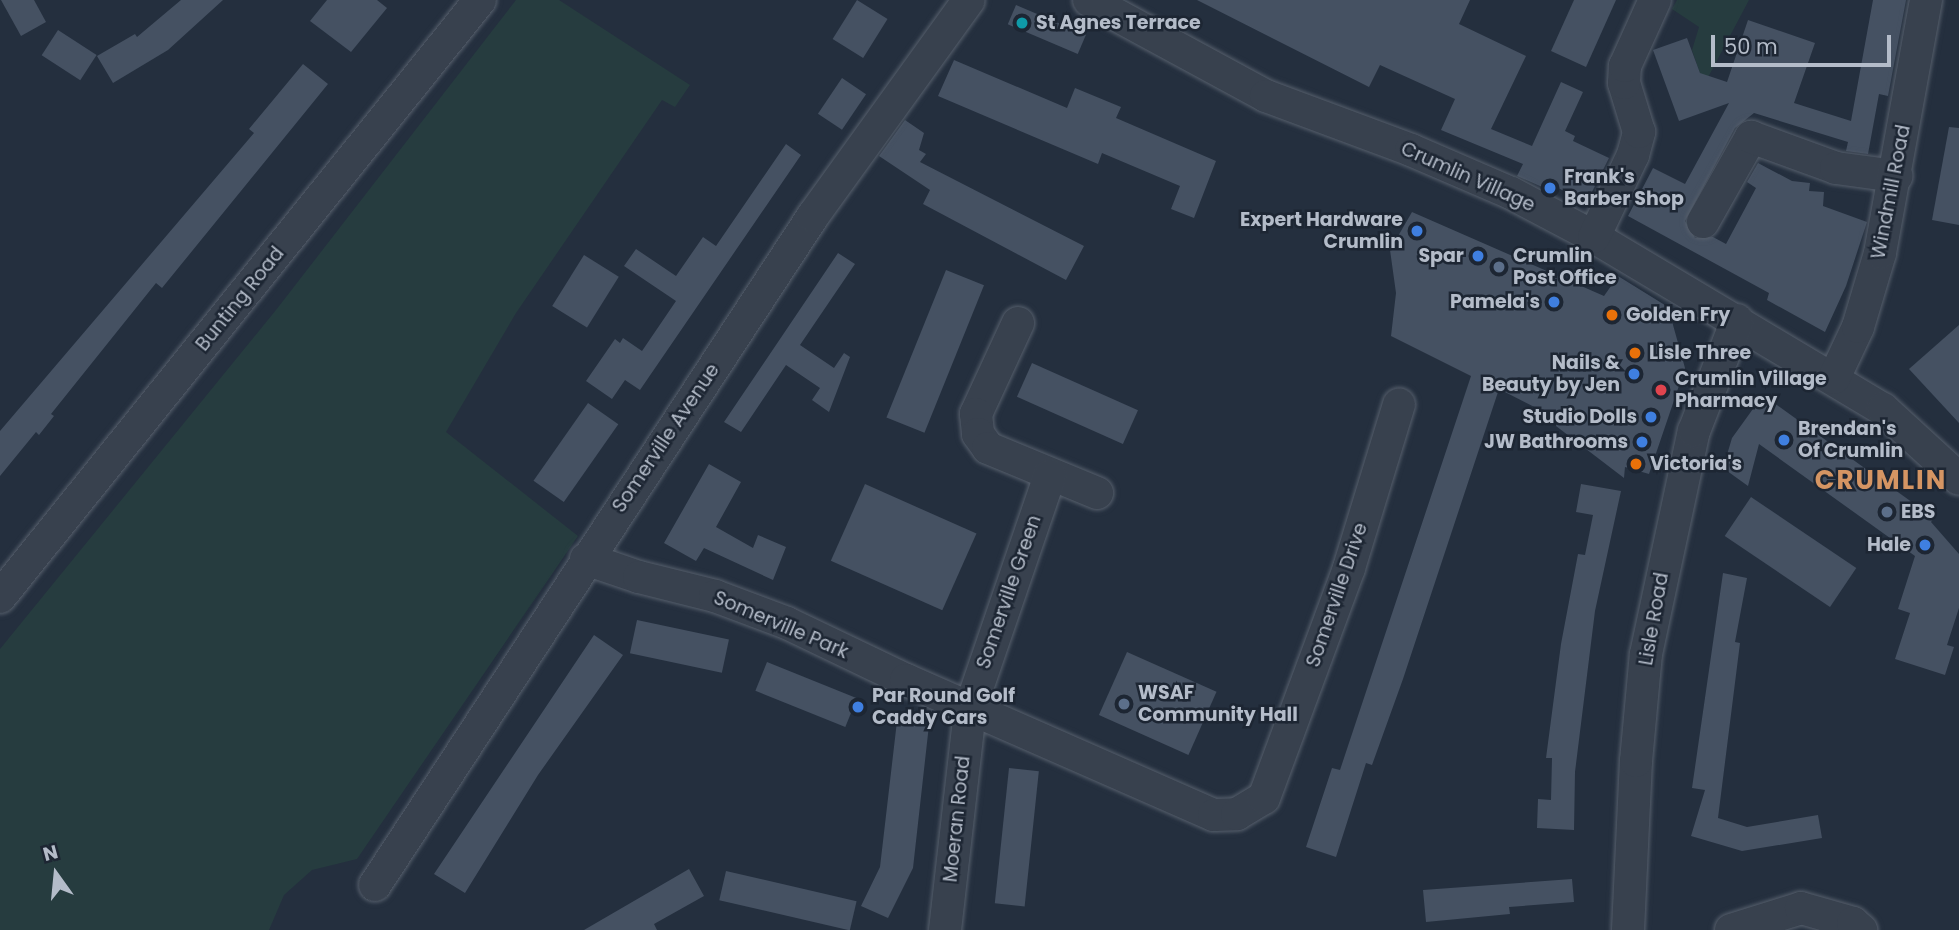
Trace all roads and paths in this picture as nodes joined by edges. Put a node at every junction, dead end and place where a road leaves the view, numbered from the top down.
1 (480, 0) edge
2 (969, 0) edge
3 (1089, 0) edge
4 (1655, 0) edge
5 (1926, 0) edge
6 (1896, 176) junction
7 (1703, 222) dead end
8 (1594, 237) junction
9 (1737, 320) junction
10 (1018, 323) dead end
11 (1834, 379) junction
12 (1399, 404) dead end
13 (1050, 475) junction
14 (1959, 479) edge
15 (1097, 493) dead end
16 (586, 559) junction
17 (0, 597) edge
18 (970, 709) junction
19 (375, 886) dead end
20 (945, 930) edge
21 (1628, 930) edge
22 (1731, 930) edge
23 (1861, 930) edge

1 - 17 street, Bunting Road
2 - 16 street, Somerville Avenue
3 - 8 street, Crumlin Village
4 - 8 street
5 - 6 street, Windmill Road
6 - 7 street
6 - 11 street, Windmill Road
8 - 9 street, Crumlin Village
9 - 11 street, Crumlin Village
9 - 21 street, Lisle Road
10 - 13 street
11 - 14 street, Crumlin Village
12 - 18 street, Somerville Drive
13 - 15 street
13 - 18 street, Somerville Green
16 - 18 street, Somerville Park
16 - 19 street, Somerville Avenue
18 - 20 street, Moeran Road
22 - 23 street

